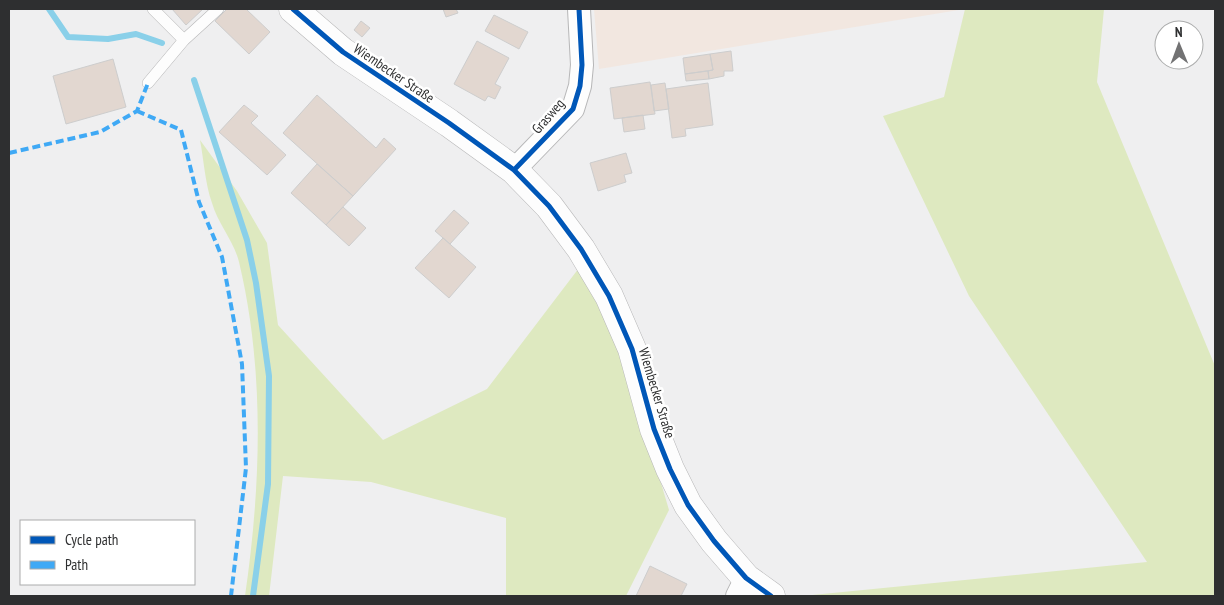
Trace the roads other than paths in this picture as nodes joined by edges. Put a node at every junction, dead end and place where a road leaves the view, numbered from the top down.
1 (154, 9) edge
2 (218, 9) edge
3 (292, 9) edge
4 (579, 9) edge
5 (184, 40) junction
6 (148, 83) dead end
7 (514, 170) junction
8 (741, 587) edge
9 (771, 596) edge

1 - 5 lane
2 - 5 lane
3 - 7 street, Wiembecker Straße
4 - 7 street, Grasweg
5 - 6 lane
7 - 8 street, Wiembecker Straße
8 - 9 street, Wiembecker Straße

